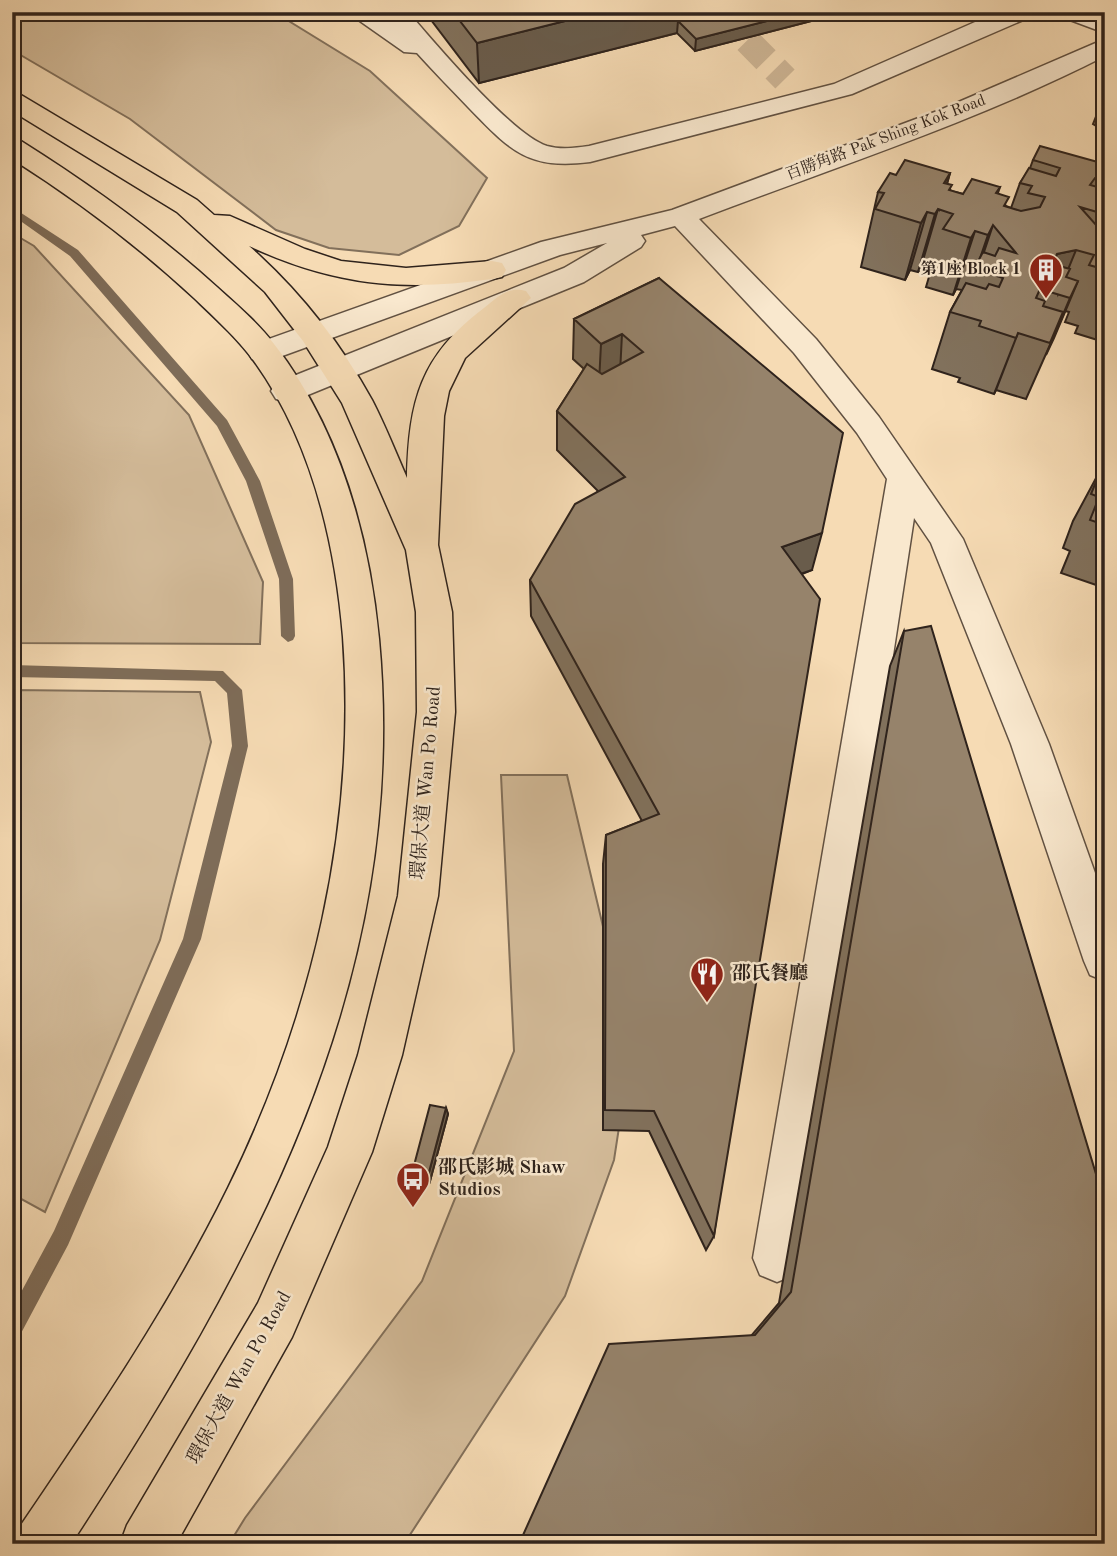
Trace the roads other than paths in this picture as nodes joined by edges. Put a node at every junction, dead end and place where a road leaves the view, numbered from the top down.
1 (359, 12) edge
2 (394, 12) edge
3 (1022, 12) edge
4 (1075, 14) edge
5 (1105, 26) edge
6 (1105, 32) edge
7 (1105, 46) edge
8 (439, 63) junction
9 (785, 79) tunnel mouth
10 (805, 99) junction
11 (12, 100) edge
12 (12, 147) edge
13 (187, 206) junction
14 (672, 219) junction
15 (492, 270) junction
16 (516, 298) junction
17 (314, 334) junction
18 (263, 352) junction
19 (338, 371) junction
20 (287, 391) junction
21 (904, 477) junction
22 (423, 550) junction
23 (1105, 961) edge
24 (777, 1258) dead end
25 (40, 1544) edge
26 (146, 1544) edge

1 - 8 street
2 - 8 street
3 - 10 street
4 - 5 street
4 - 6 street
7 - 14 street, 百勝角路 Pak Shing Kok Road
8 - 10 street
9 - 10 street
11 - 13 main road, 環保大道 Wan Po Road
12 - 18 main road
13 - 15 main road
13 - 17 main road, 環保大道 Wan Po Road
14 - 15 street, 百勝角路 Pak Shing Kok Road
14 - 16 street, 百勝角路 Pak Shing Kok Road
14 - 21 street
15 - 17 street, 百勝角路 Pak Shing Kok Road
16 - 19 street, 百勝角路 Pak Shing Kok Road
16 - 22 main road
17 - 18 street, 百勝角路 Pak Shing Kok Road
17 - 19 main road, 環保大道 Wan Po Road
18 - 20 main road
19 - 20 street, 百勝角路 Pak Shing Kok Road
19 - 22 main road, 環保大道 Wan Po Road
20 - 25 main road
21 - 23 street
21 - 24 street
22 - 26 main road, 環保大道 Wan Po Road

